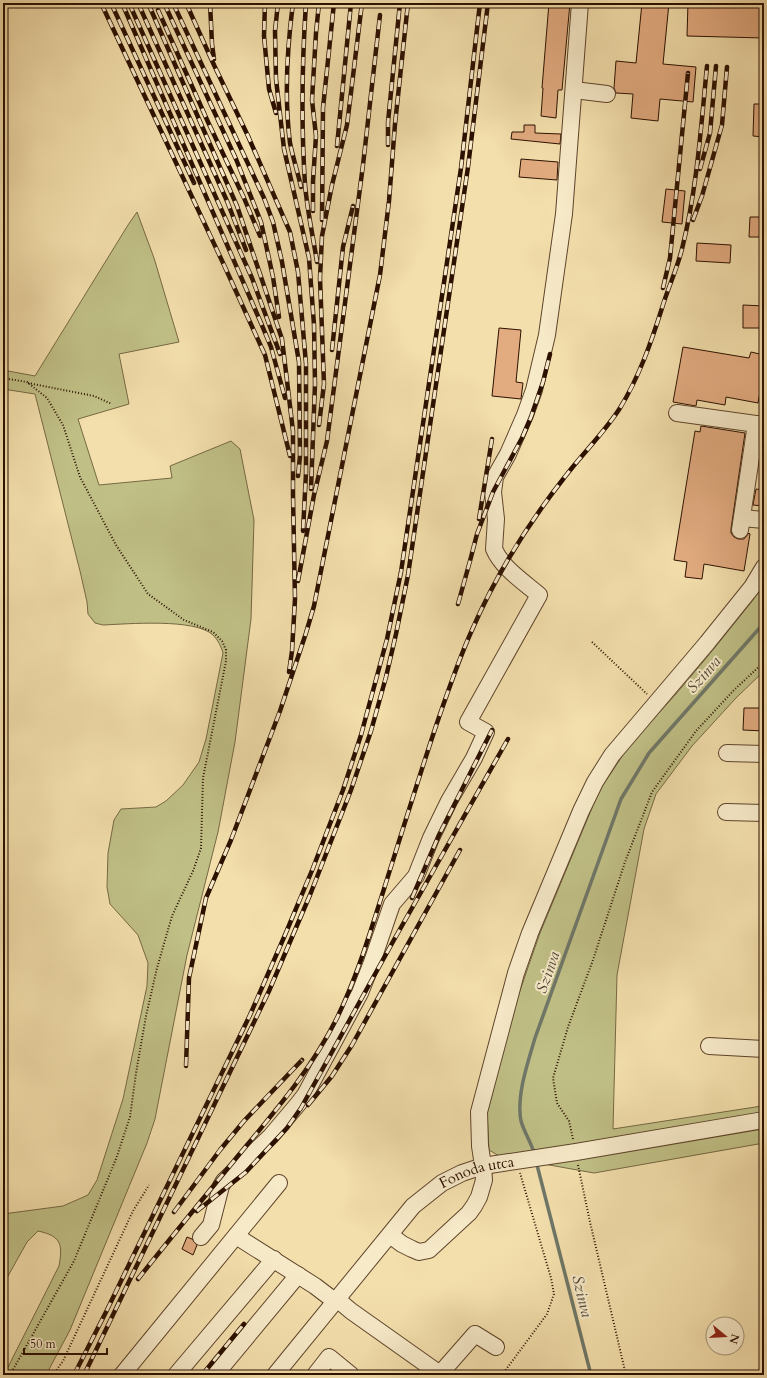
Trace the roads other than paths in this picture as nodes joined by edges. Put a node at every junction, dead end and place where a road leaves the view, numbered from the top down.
1 (580, 3) edge
2 (574, 90) junction
3 (607, 94) dead end
4 (677, 414) dead end
5 (760, 425) edge
6 (764, 520) edge
7 (764, 567) edge
8 (727, 753) dead end
9 (764, 754) edge
10 (726, 812) dead end
11 (764, 813) edge
12 (709, 1046) dead end
13 (764, 1049) edge
14 (764, 1120) edge
15 (483, 1166) junction
16 (279, 1183) dead end
17 (390, 1235) junction
18 (236, 1236) junction
19 (201, 1237) dead end
20 (274, 1259) junction
21 (298, 1275) junction
22 (337, 1301) junction
23 (496, 1347) dead end
24 (122, 1375) edge
25 (176, 1375) edge
26 (215, 1375) edge
27 (275, 1375) edge
28 (315, 1375) edge
29 (351, 1375) edge
30 (440, 1375) edge

1 - 2 street
2 - 3 street
2 - 19 street
4 - 5 street
5 - 6 street
7 - 15 street
8 - 9 street
10 - 11 street
12 - 13 street
14 - 15 street, Fonoda utca
15 - 17 street, Fonoda utca
15 - 17 street
16 - 18 street
17 - 22 street, Fonoda utca
18 - 20 street
18 - 24 street
20 - 21 street
20 - 25 street
21 - 22 street
21 - 26 street
22 - 27 street, Fonoda utca
22 - 30 street
23 - 30 street
28 - 29 street

